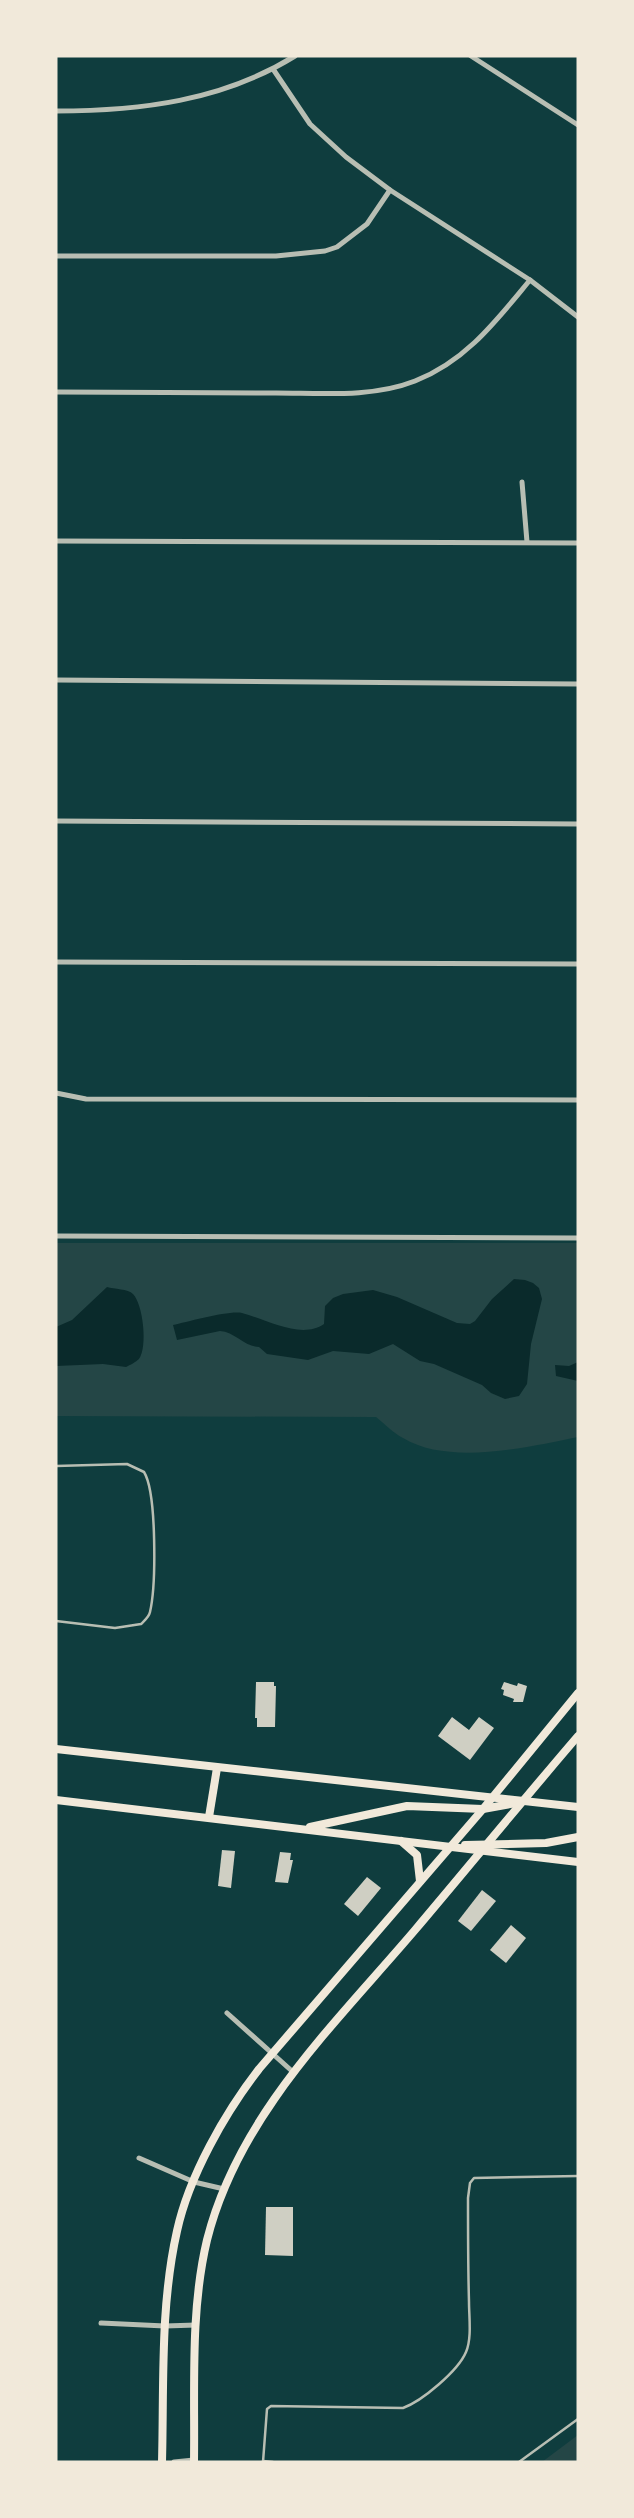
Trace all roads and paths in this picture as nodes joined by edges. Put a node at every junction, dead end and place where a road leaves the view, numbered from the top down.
1 (295, 56) edge
2 (472, 56) edge
3 (273, 69) junction
4 (56, 111) edge
5 (578, 124) edge
6 (390, 190) junction
7 (56, 256) edge
8 (530, 280) junction
9 (578, 317) edge
10 (56, 392) edge
11 (522, 482) dead end
12 (56, 541) edge
13 (527, 542) junction
14 (578, 543) edge
15 (56, 680) edge
16 (578, 684) edge
17 (56, 821) edge
18 (578, 824) edge
19 (56, 962) edge
20 (578, 964) edge
21 (56, 1093) edge
22 (578, 1100) edge
23 (56, 1236) edge
24 (578, 1238) edge
25 (56, 1466) edge
26 (56, 1621) edge
27 (578, 1693) edge
28 (578, 1736) edge
29 (56, 1749) edge
30 (217, 1768) junction
31 (492, 1798) junction
32 (56, 1800) edge
33 (522, 1801) junction
34 (578, 1807) edge
35 (484, 1809) junction
36 (209, 1817) junction
37 (305, 1828) junction
38 (578, 1837) edge
39 (400, 1839) junction
40 (490, 1842) junction
41 (450, 1846) junction
42 (483, 1850) junction
43 (578, 1862) edge
44 (420, 1881) junction
45 (227, 2013) dead end
46 (272, 2054) junction
47 (293, 2072) junction
48 (139, 2158) dead end
49 (578, 2176) edge
50 (194, 2182) junction
51 (224, 2189) junction
52 (101, 2323) dead end
53 (196, 2325) junction
54 (165, 2326) junction
55 (578, 2419) edge
56 (194, 2461) edge
57 (162, 2462) edge
58 (174, 2462) edge
59 (263, 2462) edge
60 (273, 2462) edge
61 (520, 2462) edge

1 - 3 street
2 - 5 street
3 - 4 street
3 - 6 street
6 - 7 street
6 - 8 street
8 - 9 street
8 - 10 street
11 - 13 street
12 - 13 street
13 - 14 street
15 - 16 street
17 - 18 street
19 - 20 street
21 - 22 street
23 - 24 street
25 - 26 lane
27 - 31 main road
28 - 33 main road
29 - 30 main road
30 - 31 main road
30 - 36 main road
31 - 33 main road
31 - 35 main road
32 - 36 main road
33 - 34 main road
33 - 35 main road
33 - 40 main road
35 - 37 main road
35 - 41 main road
36 - 37 main road
37 - 39 main road
38 - 40 main road
39 - 41 main road
39 - 44 main road
40 - 41 main road
40 - 42 main road
41 - 42 main road
41 - 44 main road
42 - 43 main road
42 - 47 main road
44 - 46 main road
45 - 46 street
46 - 47 street
46 - 50 main road
47 - 51 main road
48 - 50 street
49 - 59 lane
50 - 51 street
50 - 54 main road
51 - 53 main road
52 - 54 street
53 - 54 street
53 - 56 main road
54 - 57 main road
55 - 61 lane
56 - 58 street
59 - 60 lane

